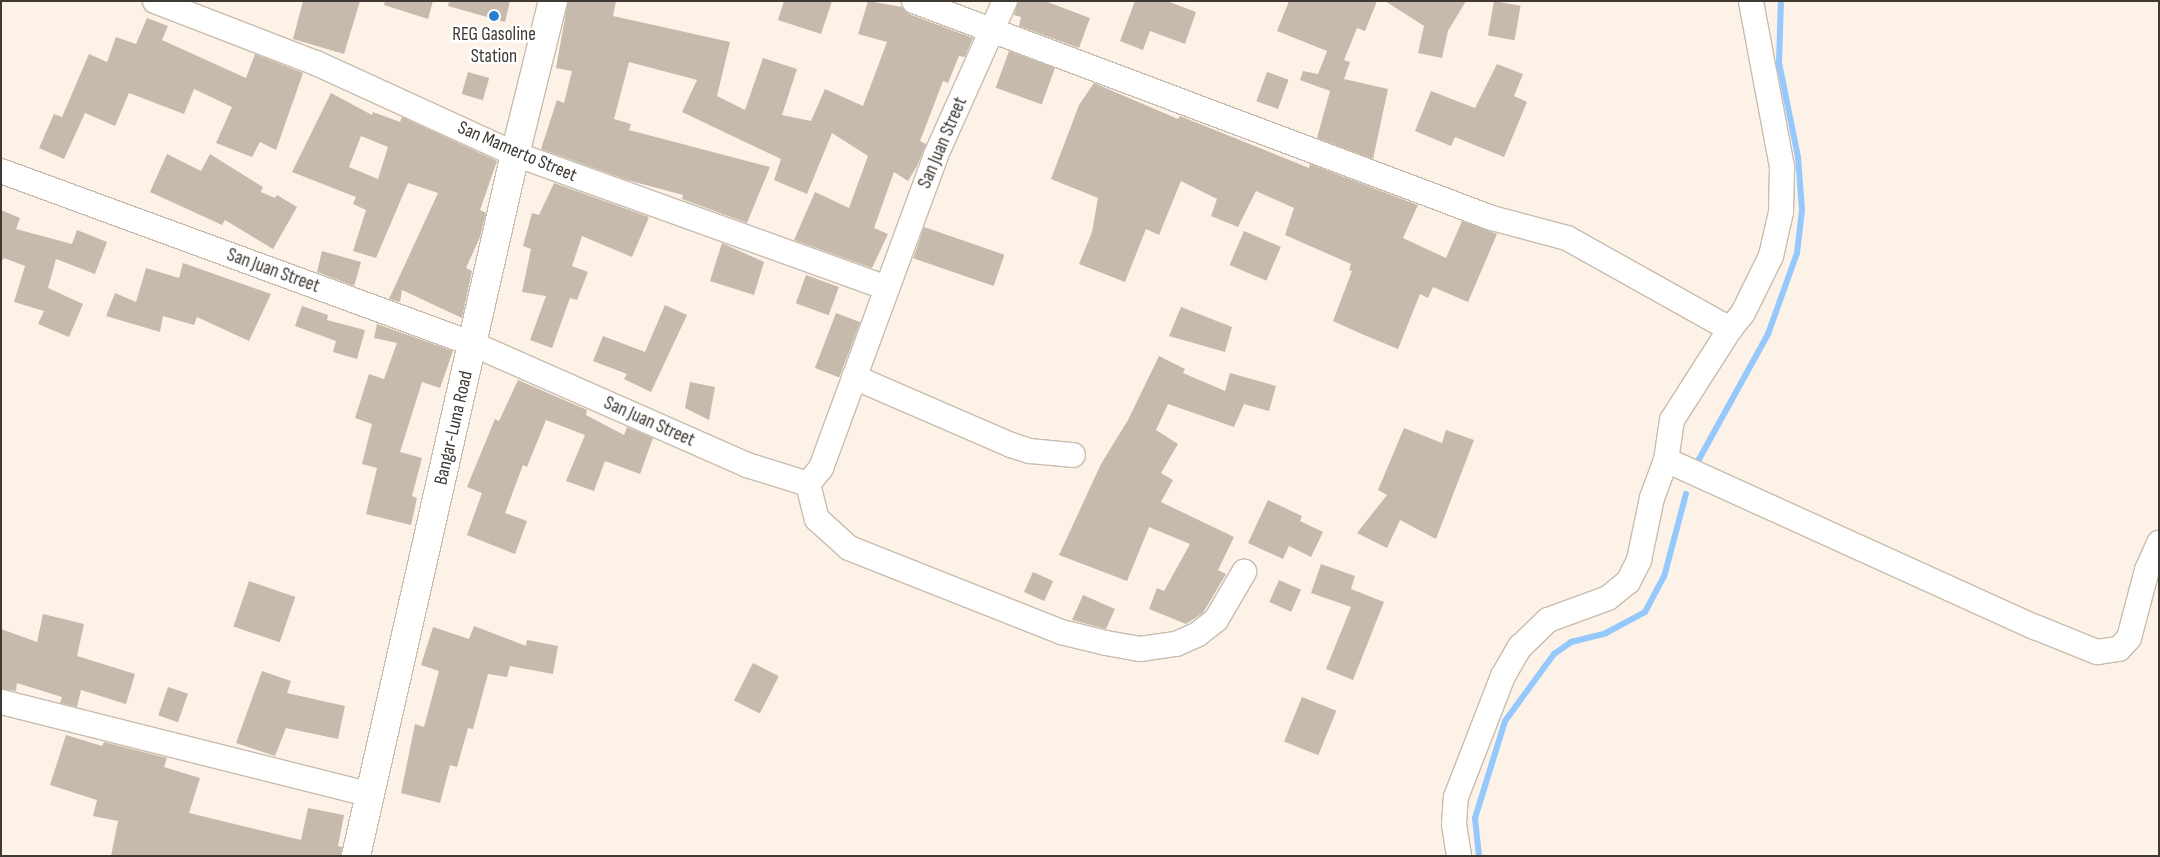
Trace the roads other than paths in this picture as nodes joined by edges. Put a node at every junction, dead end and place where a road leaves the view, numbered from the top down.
1 (155, 1) edge
2 (553, 1) edge
3 (914, 1) edge
4 (1005, 1) edge
5 (1751, 1) edge
6 (993, 30) junction
7 (515, 154) junction
8 (1, 171) edge
9 (885, 287) junction
10 (1730, 329) junction
11 (472, 344) junction
12 (854, 378) junction
13 (1073, 455) dead end
14 (1666, 460) junction
15 (808, 484) junction
16 (2159, 543) edge
17 (1244, 572) dead end
18 (1, 702) edge
19 (372, 795) junction
20 (356, 856) edge
21 (1459, 856) edge

1 - 7 street, San Mamerto Street
2 - 7 main road, Bangar-Luna Road
3 - 6 street
4 - 6 street, San Juan Street
5 - 10 street
6 - 9 street, San Juan Street
6 - 10 street
7 - 9 street, San Mamerto Street
7 - 11 main road, Bangar-Luna Road
8 - 11 street, San Juan Street
9 - 12 street, San Juan Street
10 - 14 street
11 - 15 street, San Juan Street
11 - 19 main road, Bangar-Luna Road
12 - 13 street
12 - 15 street, San Juan Street
14 - 16 street
14 - 21 street
15 - 17 street
18 - 19 street
19 - 20 main road, Bangar-Luna Road

